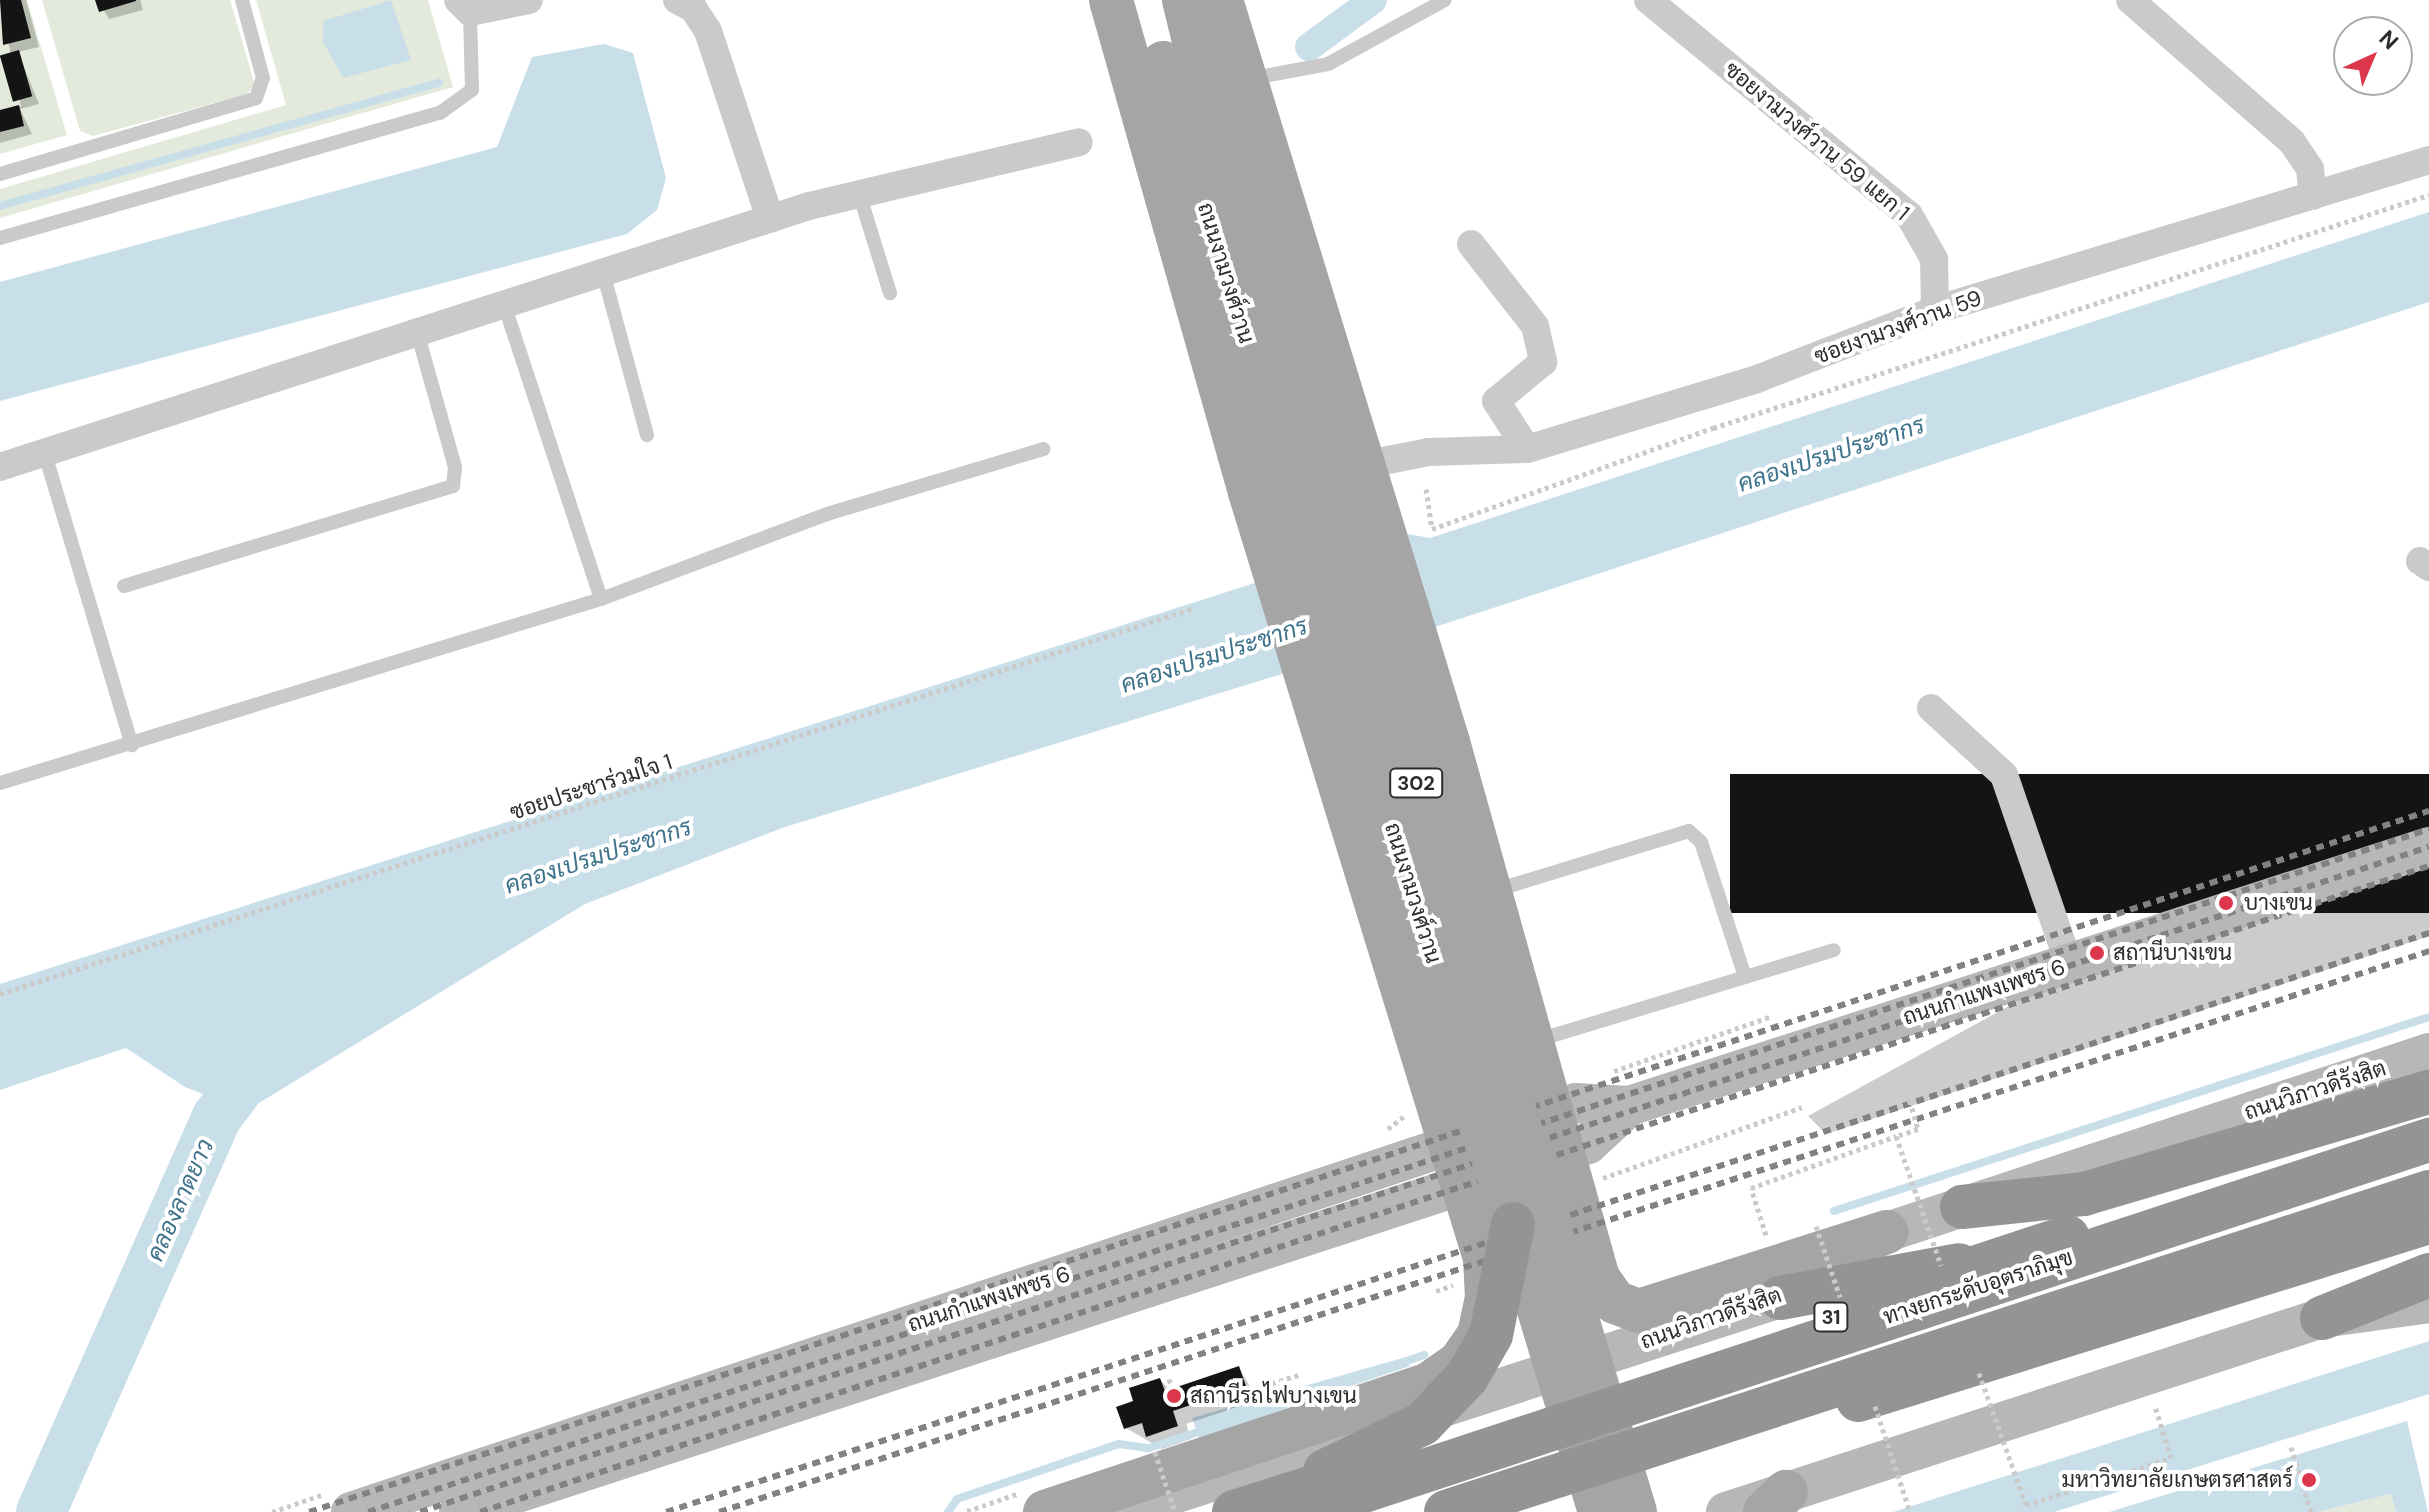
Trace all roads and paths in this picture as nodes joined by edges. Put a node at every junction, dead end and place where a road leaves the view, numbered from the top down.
1 (242, 0) edge
2 (529, 0) edge
3 (677, 0) edge
4 (1111, 0) edge
5 (1137, 0) edge
6 (1184, 0) edge
7 (1221, 0) edge
8 (1445, 0) edge
9 (1648, 0) edge
10 (2130, 0) edge
11 (464, 6) edge
12 (1180, 58) junction
13 (1248, 79) junction
14 (1079, 142) dead end
15 (2429, 160) edge
16 (0, 174) edge
17 (859, 193) junction
18 (2429, 195) edge
19 (2313, 196) junction
20 (770, 219) junction
21 (0, 238) edge
22 (1471, 244) dead end
23 (603, 272) junction
24 (890, 293) dead end
25 (504, 304) junction
26 (1935, 310) junction
27 (417, 332) junction
28 (647, 435) dead end
29 (1043, 449) dead end
30 (1527, 449) junction
31 (45, 454) junction
32 (1363, 465) junction
33 (0, 467) edge
34 (1426, 489) dead end
35 (124, 586) dead end
36 (601, 599) junction
37 (1191, 609) dead end
38 (1931, 708) dead end
39 (132, 745) junction
40 (0, 783) edge
41 (2429, 847) edge
42 (1488, 892) junction
43 (1834, 950) dead end
44 (1504, 956) junction
45 (2069, 964) junction
46 (1745, 977) junction
47 (1397, 986) junction
48 (0, 994) edge
49 (1772, 1016) dead end
50 (1530, 1042) junction
51 (2429, 1053) edge
52 (1634, 1064) dead end
53 (2429, 1092) edge
54 (1629, 1106) junction
55 (1802, 1107) dead end
56 (1549, 1111) junction
57 (2429, 1125) edge
58 (1896, 1136) dead end
59 (2429, 1140) edge
60 (1447, 1145) junction
61 (1562, 1153) junction
62 (1669, 1155) dead end
63 (1460, 1186) junction
64 (2429, 1192) edge
65 (1943, 1199) junction
66 (1898, 1214) junction
67 (1820, 1218) dead end
68 (2429, 1222) edge
69 (1806, 1223) dead end
70 (1513, 1224) junction
71 (1780, 1231) dead end
72 (1767, 1235) junction
73 (1754, 1247) dead end
74 (1999, 1258) junction
75 (2429, 1275) edge
76 (1780, 1298) junction
77 (2429, 1303) edge
78 (2322, 1318) junction
79 (1302, 1374) dead end
80 (1169, 1379) dead end
81 (1180, 1412) junction
82 (2165, 1436) dead end
83 (1190, 1441) dead end
84 (2291, 1450) dead end
85 (1155, 1452) dead end
86 (1775, 1502) edge
87 (2026, 1505) dead end
88 (351, 1512) edge
89 (459, 1512) edge
90 (1045, 1512) edge
91 (1118, 1512) edge
92 (1175, 1512) edge
93 (1207, 1512) edge
94 (1234, 1512) edge
95 (1300, 1512) edge
96 (1446, 1512) edge
97 (1516, 1512) edge
98 (1600, 1512) edge
99 (1635, 1512) edge
100 (1726, 1512) edge
101 (2311, 1512) edge

1 - 16 lane
2 - 11 street
3 - 20 street
4 - 47 main road
5 - 12 main road, ถนนงามวงศ์วาน / 302
6 - 12 main road, ถนนงามวงศ์วาน / 302
7 - 13 main road
8 - 13 lane
9 - 26 street, ซอยงามวงศ์วาน 59 แยก 1
10 - 19 street
11 - 21 lane
12 - 70 main road, ถนนงามวงศ์วาน / 302, bridge
12 - 99 main road, ถนนงามวงศ์วาน / 302, bridge
13 - 32 main road
14 - 17 street
15 - 19 street, ซอยงามวงศ์วาน 59
17 - 20 street
17 - 24 lane
18 - 34 path
19 - 26 street, ซอยงามวงศ์วาน 59
20 - 23 street
22 - 30 street
23 - 25 street
23 - 28 lane
25 - 27 street
25 - 36 lane
26 - 30 street, ซอยงามวงศ์วาน 59
27 - 31 street
27 - 35 lane
29 - 36 lane
30 - 32 street, ซอยงามวงศ์วาน 59
31 - 33 street
31 - 39 lane
32 - 42 main road
36 - 39 lane
37 - 48 path, ซอยประชาร่วมใจ 1
38 - 45 street
39 - 40 lane
41 - 45 street, ถนนกำแพงเพชร 6
42 - 44 main road
42 - 46 lane
43 - 46 lane
44 - 47 main road
44 - 50 main road
45 - 54 street, ถนนกำแพงเพชร 6
46 - 50 lane
47 - 60 main road
49 - 52 path
50 - 56 main road
51 - 65 street, ถนนวิภาวดีรังสิต / 31
53 - 65 highway
54 - 56 street, ถนนกำแพงเพชร 6
54 - 61 street, ถนนกำแพงเพชร 6
55 - 62 path
56 - 60 street, ถนนกำแพงเพชร 6
56 - 61 main road
57 - 74 highway, ถนนวิภาวดีรังสิต / 31
58 - 72 path
59 - 95 highway, ทางยกระดับอุตราภิมุข / 31, bridge
60 - 63 main road
60 - 88 street, ถนนกำแพงเพชร 6
61 - 63 street, ถนนกำแพงเพชร 6
61 - 66 main road
63 - 89 street, ถนนกำแพงเพชร 6
63 - 90 main road
64 - 96 highway, bridge
65 - 66 street, ถนนวิภาวดีรังสิต / 31
65 - 66 path
66 - 76 street, ถนนวิภาวดีรังสิต / 31
67 - 69 path
68 - 97 highway
70 - 93 highway, bridge
70 - 98 main road, ถนนงามวงศ์วาน / 302, bridge
71 - 72 path
72 - 73 path
74 - 76 highway
74 - 94 highway, ถนนวิภาวดีรังสิต / 31
75 - 78 highway
76 - 91 street, ถนนวิภาวดีรังสิต / 31
77 - 78 street
78 - 86 street
79 - 81 path
80 - 81 path
81 - 83 path
82 - 87 path
84 - 101 path
85 - 92 path, bridge
86 - 100 street

